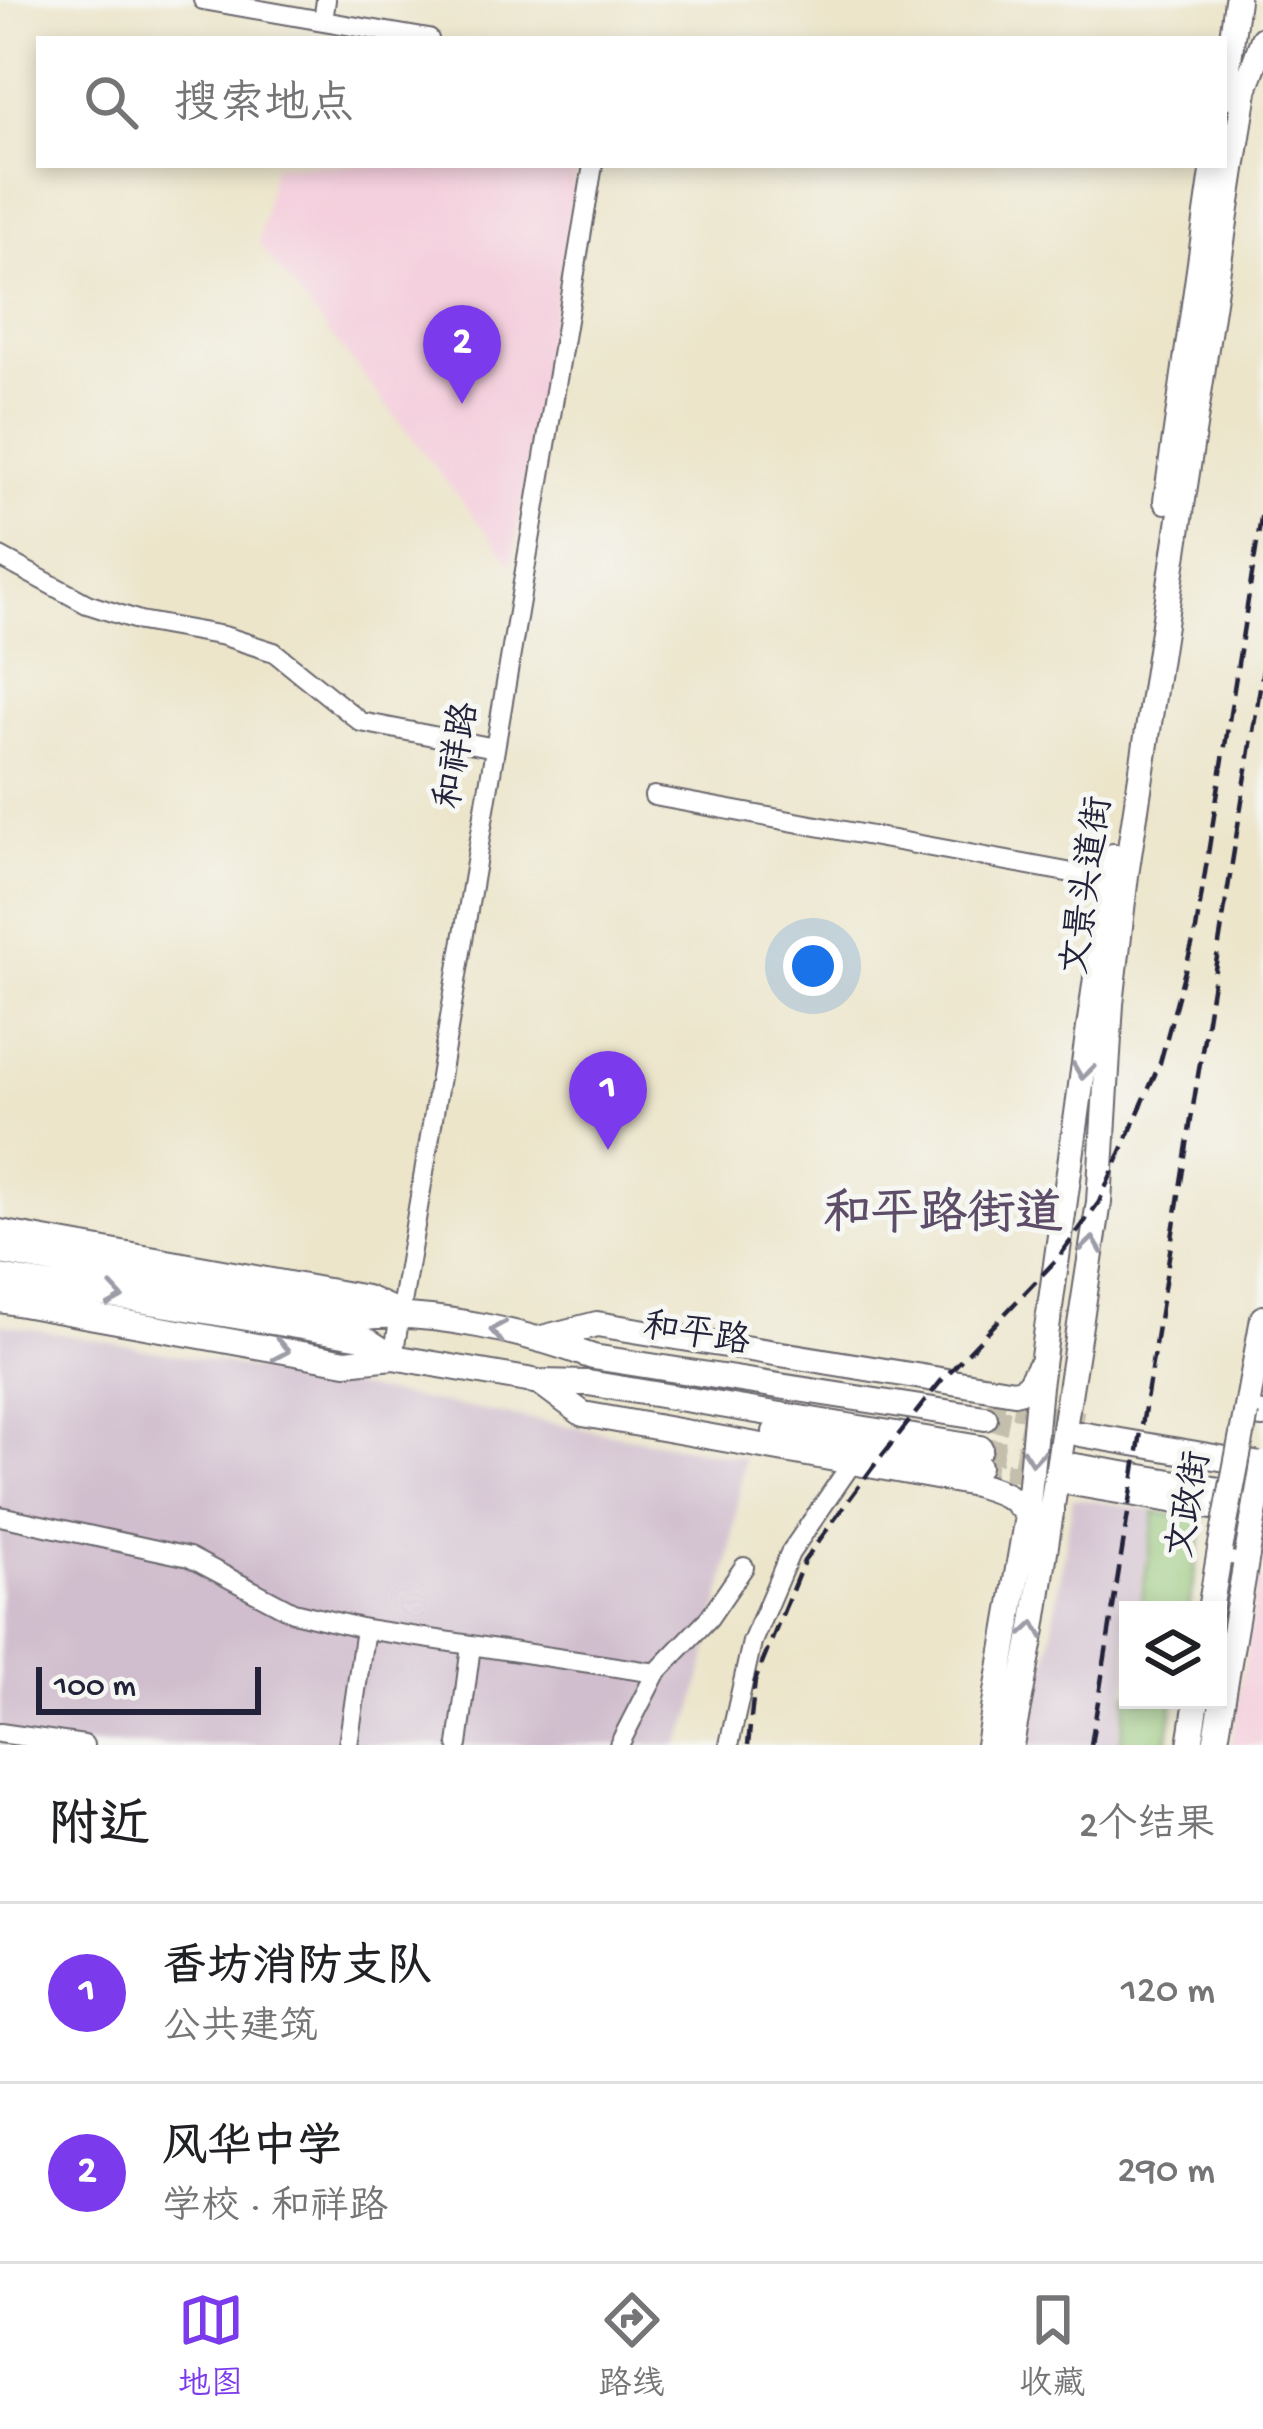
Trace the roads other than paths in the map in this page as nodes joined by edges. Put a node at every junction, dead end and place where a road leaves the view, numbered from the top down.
1 (202, 0) edge
2 (326, 0) edge
3 (1238, 0) edge
4 (323, 21) junction
5 (410, 36) edge
6 (1263, 39) edge
7 (1227, 77) edge
8 (592, 168) edge
9 (1214, 168) edge
10 (0, 557) edge
11 (495, 748) junction
12 (654, 796) dead end
13 (1117, 881) junction
14 (0, 1232) edge
15 (0, 1252) edge
16 (0, 1277) edge
17 (0, 1300) edge
18 (399, 1313) junction
19 (1263, 1318) edge
20 (542, 1338) junction
21 (1043, 1355) junction
22 (393, 1357) junction
23 (539, 1382) junction
24 (986, 1412) tunnel mouth
25 (1254, 1414) edge
26 (1263, 1449) edge
27 (979, 1457) tunnel mouth
28 (852, 1463) junction
29 (1263, 1465) edge
30 (1263, 1498) edge
31 (0, 1516) edge
32 (1027, 1516) junction
33 (1263, 1516) edge
34 (1220, 1550) junction
35 (1255, 1557) edge
36 (744, 1567) dead end
37 (1212, 1601) edge
38 (365, 1629) junction
39 (470, 1646) junction
40 (656, 1673) junction
41 (1195, 1709) edge
42 (0, 1732) edge
43 (84, 1745) edge
44 (348, 1745) edge
45 (458, 1745) edge
46 (619, 1745) edge
47 (730, 1745) edge
48 (988, 1745) edge
49 (1011, 1745) edge
50 (1190, 1745) edge
51 (1215, 1745) edge

1 - 4 street
2 - 4 street
3 - 7 main road
4 - 5 street
6 - 13 main road, 文景头道街
8 - 11 street, 和祥路
9 - 13 main road, 文景头道街
10 - 11 street
11 - 18 street, 和祥路
12 - 13 street
13 -> 21 main road, 文景头道街
49 -> 13 main road, 文景头道街
14 - 18 main road
15 - 18 main road
16 -> 22 main road
17 -> 22 main road
20 -> 18 main road
18 - 22 street, 和祥路
19 - 25 main road, 文政街
20 - 21 main road
20 - 24 main road
21 -> 32 main road, 文景头道街
22 - 23 main road
23 - 27 main road
23 - 28 main road
25 - 34 main road, 文政街, bridge
26 - 29 main road
28 - 32 main road
28 - 47 street
29 - 35 main road, 文政街, bridge
30 - 33 main road
31 - 38 street
32 - 48 main road, 文景头道街
34 - 35 main road
34 - 37 main road, 文政街
35 - 51 main road, 文政街
36 - 40 street
38 - 39 street
38 - 44 street
39 - 40 street
39 - 45 street
40 - 46 street
41 - 50 main road
42 - 43 street

